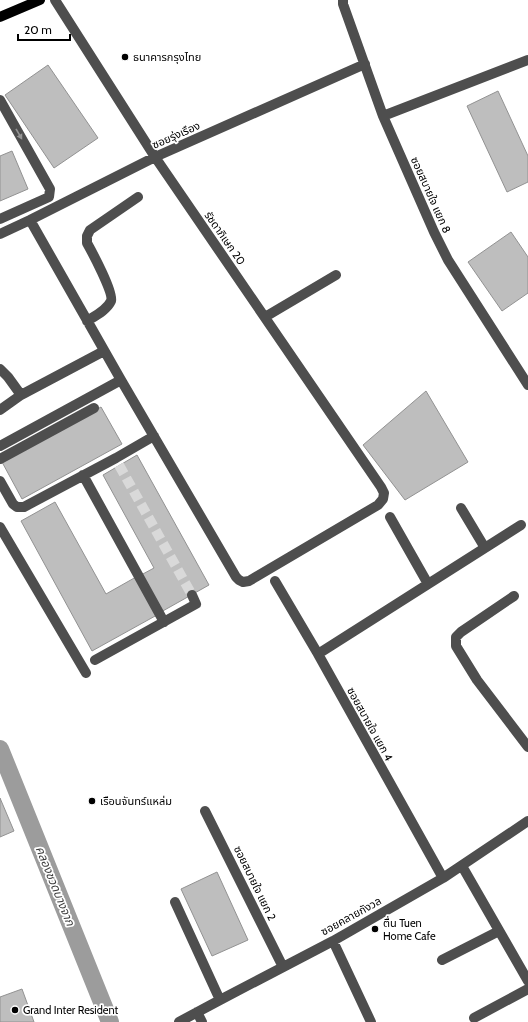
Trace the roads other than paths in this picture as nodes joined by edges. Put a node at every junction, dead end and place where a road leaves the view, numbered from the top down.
1 (40, 0) edge
2 (55, 0) edge
3 (343, 0) edge
4 (0, 17) edge
5 (528, 60) edge
6 (365, 64) junction
7 (0, 100) edge
8 (383, 116) junction
9 (155, 157) junction
10 (138, 197) dead end
11 (0, 219) edge
12 (30, 220) junction
13 (0, 234) edge
14 (336, 275) dead end
15 (265, 318) junction
16 (87, 321) junction
17 (104, 350) junction
18 (0, 369) edge
19 (121, 380) junction
20 (528, 385) edge
21 (21, 395) junction
22 (94, 408) dead end
23 (0, 410) edge
24 (154, 436) junction
25 (0, 446) edge
26 (0, 459) edge
27 (83, 475) junction
28 (0, 481) edge
29 (461, 508) dead end
30 (390, 517) dead end
31 (521, 525) dead end
32 (0, 527) edge
33 (485, 548) junction
34 (275, 581) dead end
35 (428, 584) junction
36 (192, 595) dead end
37 (514, 596) dead end
38 (164, 622) junction
39 (318, 654) junction
40 (96, 660) dead end
41 (86, 673) dead end
42 (528, 747) edge
43 (205, 811) dead end
44 (528, 820) edge
45 (462, 866) junction
46 (443, 878) junction
47 (175, 902) dead end
48 (499, 931) junction
49 (332, 941) junction
50 (442, 960) dead end
51 (283, 967) junction
52 (528, 981) edge
53 (528, 989) edge
54 (220, 1000) junction
55 (198, 1012) junction
56 (474, 1018) dead end
57 (179, 1022) edge
58 (202, 1022) edge
59 (371, 1022) edge

1 - 4 main road
2 - 9 street, รัชดาภิเษก 20
3 - 6 street, ซอยสบายใจ แยก 8
5 - 8 street
6 - 8 street, ซอยสบายใจ แยก 8
6 - 9 street, ซอยรุ่งเรือง
7 -> 11 street
8 - 20 street, ซอยสบายใจ แยก 8
9 - 12 street, ซอยรุ่งเรือง
9 - 15 street, รัชดาภิเษก 20
10 - 16 street
12 - 13 street, ซอยรุ่งเรือง
12 - 16 street
14 - 15 street
15 - 24 street, รัชดาภิเษก 20
16 - 17 street
17 - 19 street
17 - 21 street
18 - 21 street
19 - 24 street
19 - 25 street
21 - 23 street
22 - 26 street
24 - 27 street
27 - 28 street
27 - 38 street
29 - 33 street
30 - 35 street
31 - 33 street
32 - 41 street
33 - 35 street
34 - 39 street, ซอยสบายใจ แยก 4
35 - 39 street
36 - 38 street
37 - 42 street
38 - 40 street
39 - 46 street, ซอยสบายใจ แยก 4
43 - 51 street, ซอยสบายใจ แยก 2
44 - 45 street, ซอยคลายกังวล
45 - 46 street, ซอยคลายกังวล
45 - 48 street
46 - 49 street, ซอยคลายกังวล
47 - 54 street
48 - 50 street
48 - 52 street
49 - 51 street, ซอยคลายกังวล
49 - 59 street
51 - 54 street, ซอยคลายกังวล
53 - 56 street
54 - 55 street, ซอยคลายกังวล
55 - 57 street, ซอยคลายกังวล
55 - 58 street

